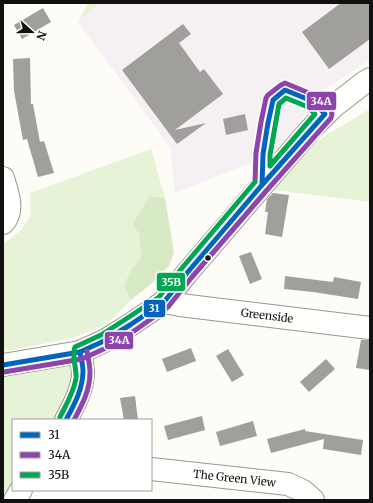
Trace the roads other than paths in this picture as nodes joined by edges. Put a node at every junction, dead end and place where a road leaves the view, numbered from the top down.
1 (370, 79) edge
2 (3, 178) edge
3 (3, 223) edge
4 (164, 302) junction
5 (370, 328) edge
6 (80, 352) junction
7 (3, 365) edge
8 (67, 419) edge
9 (152, 469) edge
10 (20, 491) edge
11 (15, 500) edge
12 (313, 500) edge

1 - 4 street
2 - 3 street
4 - 5 street, Greenside
4 - 6 street
6 - 7 street
6 - 8 street
9 - 12 street, The Green View
10 - 11 street

